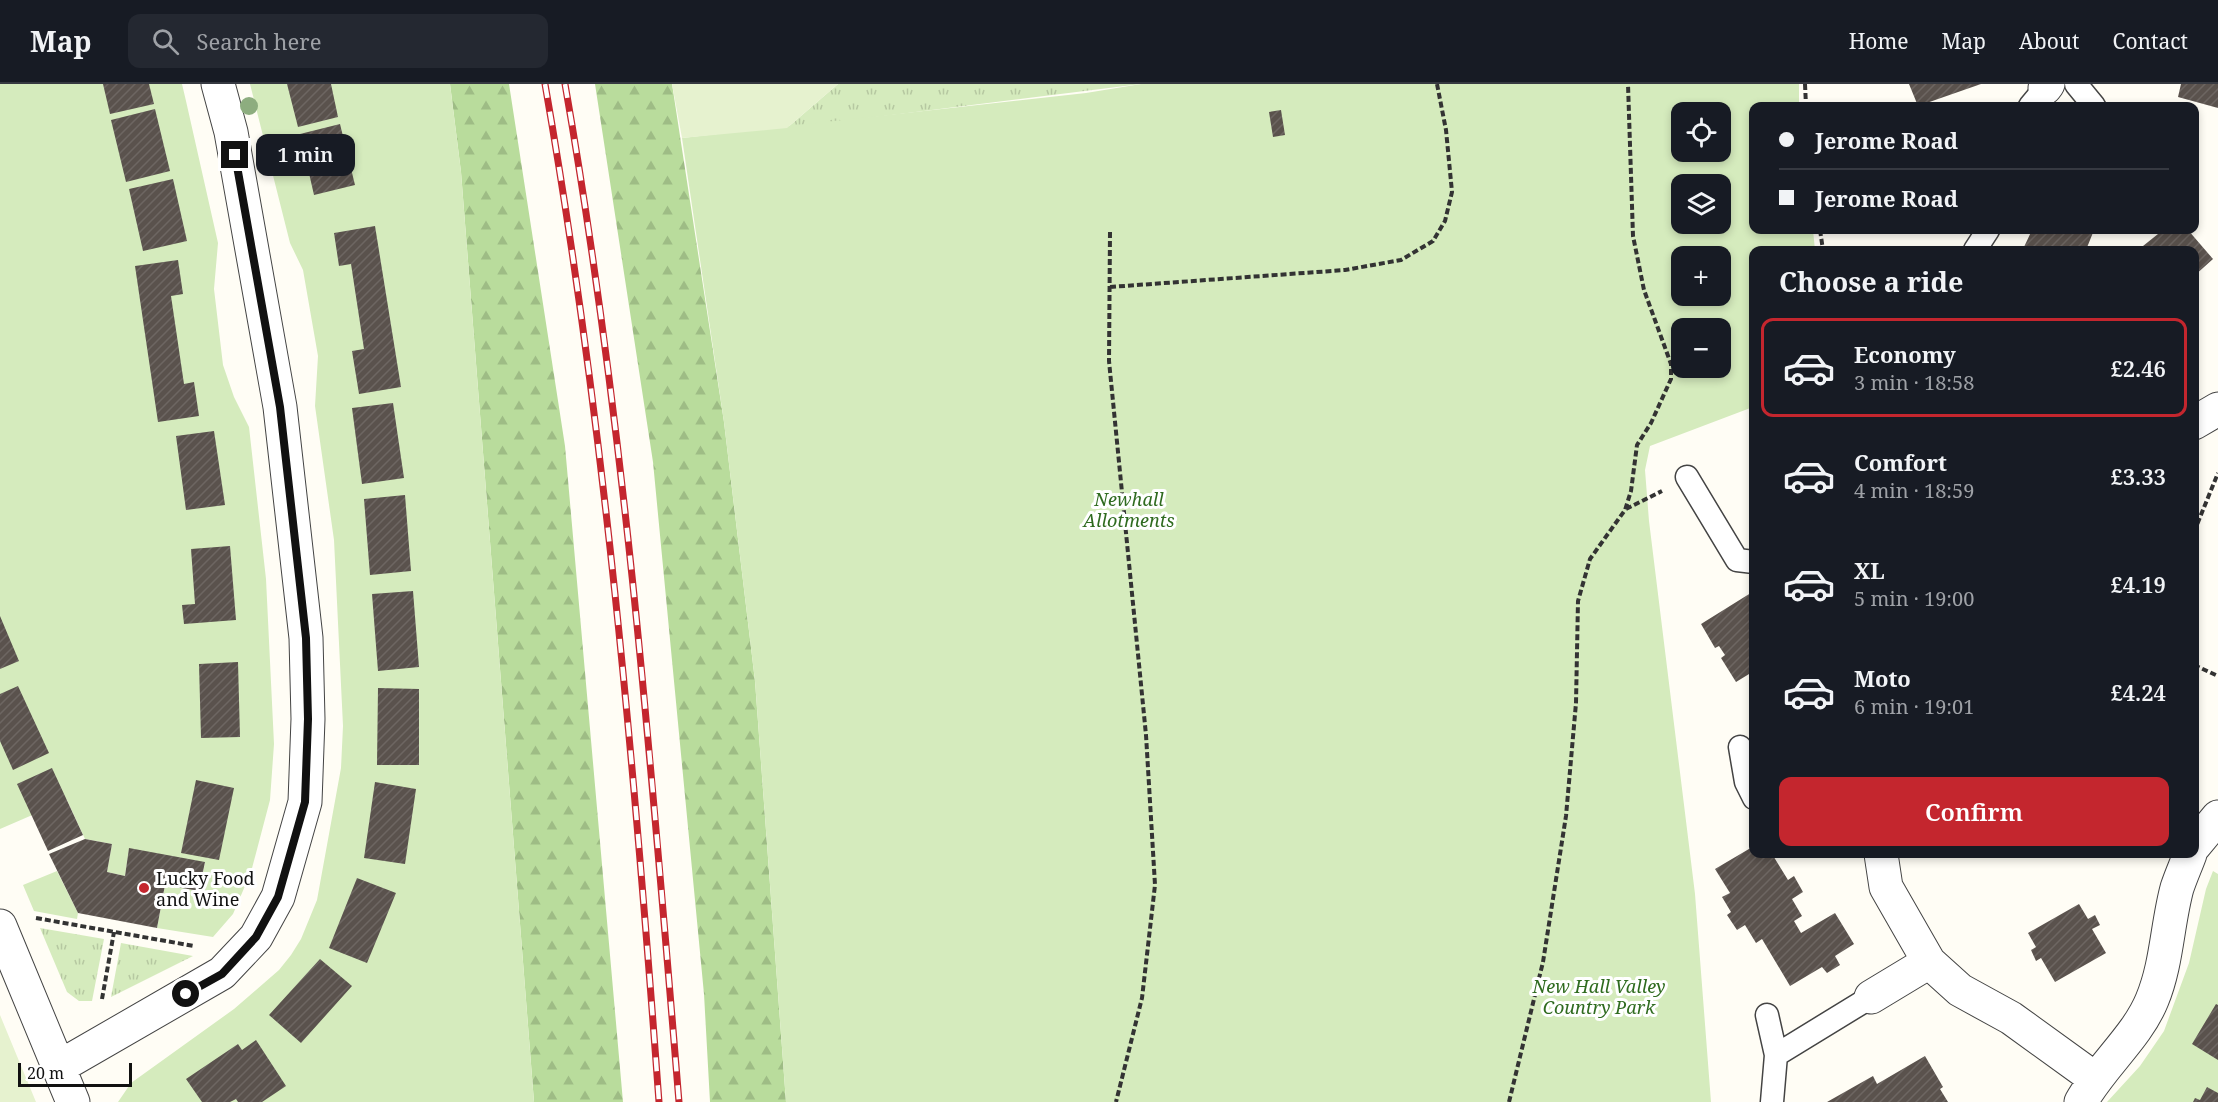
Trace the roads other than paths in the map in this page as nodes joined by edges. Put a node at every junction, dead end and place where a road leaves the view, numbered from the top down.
1 (218, 84) edge
2 (2050, 91) edge
3 (2082, 102) edge
4 (1687, 477) road end
5 (1749, 561) edge
6 (1740, 747) dead end
7 (1749, 788) edge
8 (2218, 817) edge
9 (2199, 840) edge
10 (1882, 858) edge
11 (2188, 858) edge
12 (0, 926) edge
13 (1929, 963) junction
14 (1871, 998) joint
15 (1767, 1015) dead end
16 (1776, 1055) junction
17 (59, 1067) junction
18 (2087, 1090) edge
19 (73, 1102) edge
20 (1772, 1102) edge

1 - 17 street
2 - 3 lane
4 - 5 lane
6 - 7 lane
8 - 9 street
10 - 13 street
11 - 18 street
12 - 17 street
13 - 14 street
13 - 18 street
14 - 16 lane
15 - 16 lane
16 - 20 lane
17 - 19 street

